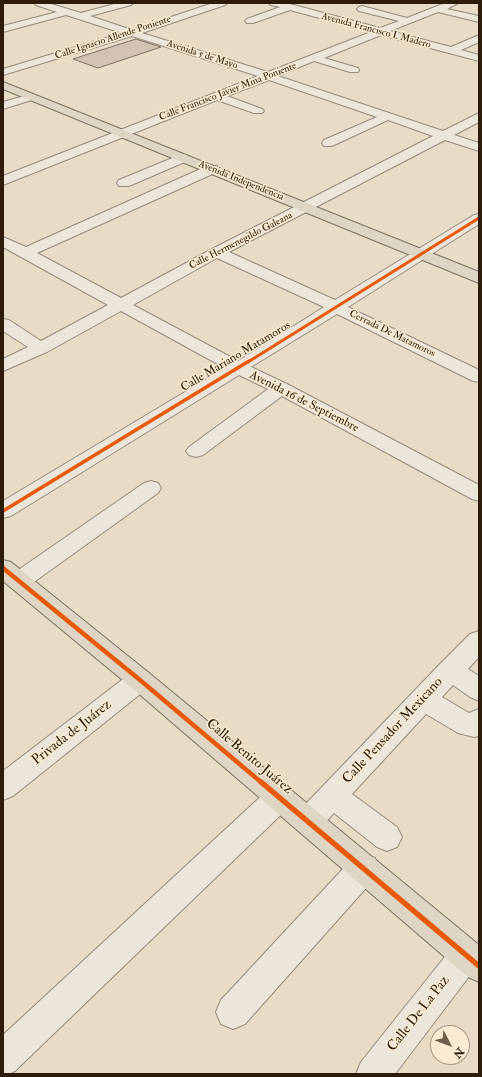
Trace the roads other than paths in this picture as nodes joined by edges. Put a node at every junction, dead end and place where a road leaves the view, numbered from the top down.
1 (128, 3) edge
2 (222, 3) edge
3 (274, 3) edge
4 (456, 3) edge
5 (41, 4) edge
6 (29, 8) dead end
7 (311, 8) edge
8 (362, 9) dead end
9 (438, 9) junction
10 (294, 11) junction
11 (66, 12) junction
12 (189, 14) junction
13 (81, 16) junction
14 (203, 18) dead end
15 (479, 19) edge
16 (250, 20) dead end
17 (409, 21) junction
18 (3, 29) edge
19 (380, 32) junction
20 (132, 33) junction
21 (479, 38) edge
22 (451, 50) junction
23 (314, 58) junction
24 (479, 58) edge
25 (354, 70) dead end
26 (3, 72) edge
27 (268, 76) junction
28 (3, 85) edge
29 (31, 96) junction
30 (216, 96) junction
31 (3, 106) edge
32 (258, 111) dead end
33 (388, 116) junction
34 (479, 117) edge
35 (122, 134) junction
36 (444, 135) junction
37 (328, 143) dead end
38 (479, 147) edge
39 (182, 158) junction
40 (212, 169) junction
41 (3, 181) edge
42 (124, 183) dead end
43 (306, 207) junction
44 (479, 218) edge
45 (3, 241) edge
46 (217, 252) junction
47 (26, 253) junction
48 (421, 254) junction
49 (479, 278) edge
50 (121, 305) junction
51 (336, 307) junction
52 (3, 324) edge
53 (41, 348) junction
54 (3, 366) edge
55 (238, 368) junction
56 (479, 377) edge
57 (281, 388) junction
58 (196, 451) dead end
59 (151, 488) dead end
60 (479, 494) edge
61 (3, 511) edge
62 (11, 575) edge
63 (479, 641) edge
64 (450, 670) junction
65 (140, 680) junction
66 (479, 690) edge
67 (423, 699) junction
68 (479, 720) edge
69 (3, 786) edge
70 (332, 795) junction
71 (280, 797) junction
72 (308, 821) junction
73 (387, 837) dead end
74 (364, 868) junction
75 (472, 960) edge
76 (233, 1012) dead end
77 (3, 1059) edge
78 (373, 1074) edge

1 - 13 street
2 - 12 street, Calle Ignacio Allende Poniente
3 - 10 street, Avenida Francisco I. Madero
4 - 9 street, Calle Francisco Javier Mina Poniente
5 - 6 street
5 - 11 street, Avenida 5 de Mayo
7 - 10 street, Avenida Francisco I. Madero
7 - 19 street, Avenida Francisco I. Madero
8 - 17 street
9 - 15 street
9 - 17 street, Calle Francisco Javier Mina Poniente
10 - 16 street
11 - 13 street, Avenida 5 de Mayo
11 - 18 street
12 - 14 street
12 - 20 street, Calle Ignacio Allende Poniente
13 - 20 street, Avenida 5 de Mayo
17 - 19 street, Calle Francisco Javier Mina Poniente
19 - 22 street, Avenida Francisco I. Madero
19 - 23 street, Calle Francisco Javier Mina Poniente
20 - 26 street, Calle Ignacio Allende Poniente
20 - 27 street, Avenida 5 de Mayo
21 - 22 street
22 - 24 street, Avenida Francisco I. Madero
23 - 25 street
23 - 27 street, Calle Francisco Javier Mina Poniente
27 - 30 street, Calle Francisco Javier Mina Poniente
27 - 33 street, Avenida 5 de Mayo
28 - 29 main road, Avenida Independencia
29 - 31 street
29 - 35 main road, Avenida Independencia
30 - 32 street
30 - 35 street, Calle Francisco Javier Mina Poniente
33 - 36 street, Avenida 5 de Mayo
33 - 37 street
34 - 36 street, Calle Hermenegildo Galeana
35 - 39 main road, Avenida Independencia
35 - 41 street, Calle Francisco Javier Mina Poniente
36 - 38 street, Avenida 5 de Mayo
36 - 43 street, Calle Hermenegildo Galeana
39 - 40 main road, Avenida Independencia
39 - 42 street
40 - 43 main road, Avenida Independencia
40 - 47 street
43 - 46 street, Calle Hermenegildo Galeana
43 - 48 main road, Avenida Independencia
44 - 48 street, Calle Mariano Matamoros
45 - 47 street, Avenida 16 de Septiembre
46 - 50 street, Calle Hermenegildo Galeana
46 - 51 street, Cerrada De Matamoros
47 - 50 street, Avenida 16 de Septiembre
48 - 49 main road, Avenida Independencia
48 - 51 street, Calle Mariano Matamoros
50 - 53 street, Calle Hermenegildo Galeana
50 - 55 street, Avenida 16 de Septiembre
51 - 55 street, Calle Mariano Matamoros
51 - 56 street, Cerrada De Matamoros
52 - 53 street
53 - 54 street, Calle Hermenegildo Galeana
55 - 57 street, Avenida 16 de Septiembre
55 - 61 street, Calle Mariano Matamoros
57 - 58 street
57 - 60 street, Avenida 16 de Septiembre
59 - 62 street
62 - 65 main road, Calle Benito Juárez
63 - 64 street, Calle Pensador Mexicano
64 - 66 street
64 - 67 street, Calle Pensador Mexicano
65 - 69 street, Privada de Juárez
65 - 71 main road, Calle Benito Juárez
67 - 68 street
67 - 70 street, Calle Pensador Mexicano
70 - 72 street, Calle Pensador Mexicano
70 - 73 street
71 - 72 main road, Calle Benito Juárez
71 - 77 street
72 - 74 main road, Calle Benito Juárez
74 - 75 main road, Calle Benito Juárez
74 - 76 street
75 - 78 street, Calle De La Paz

